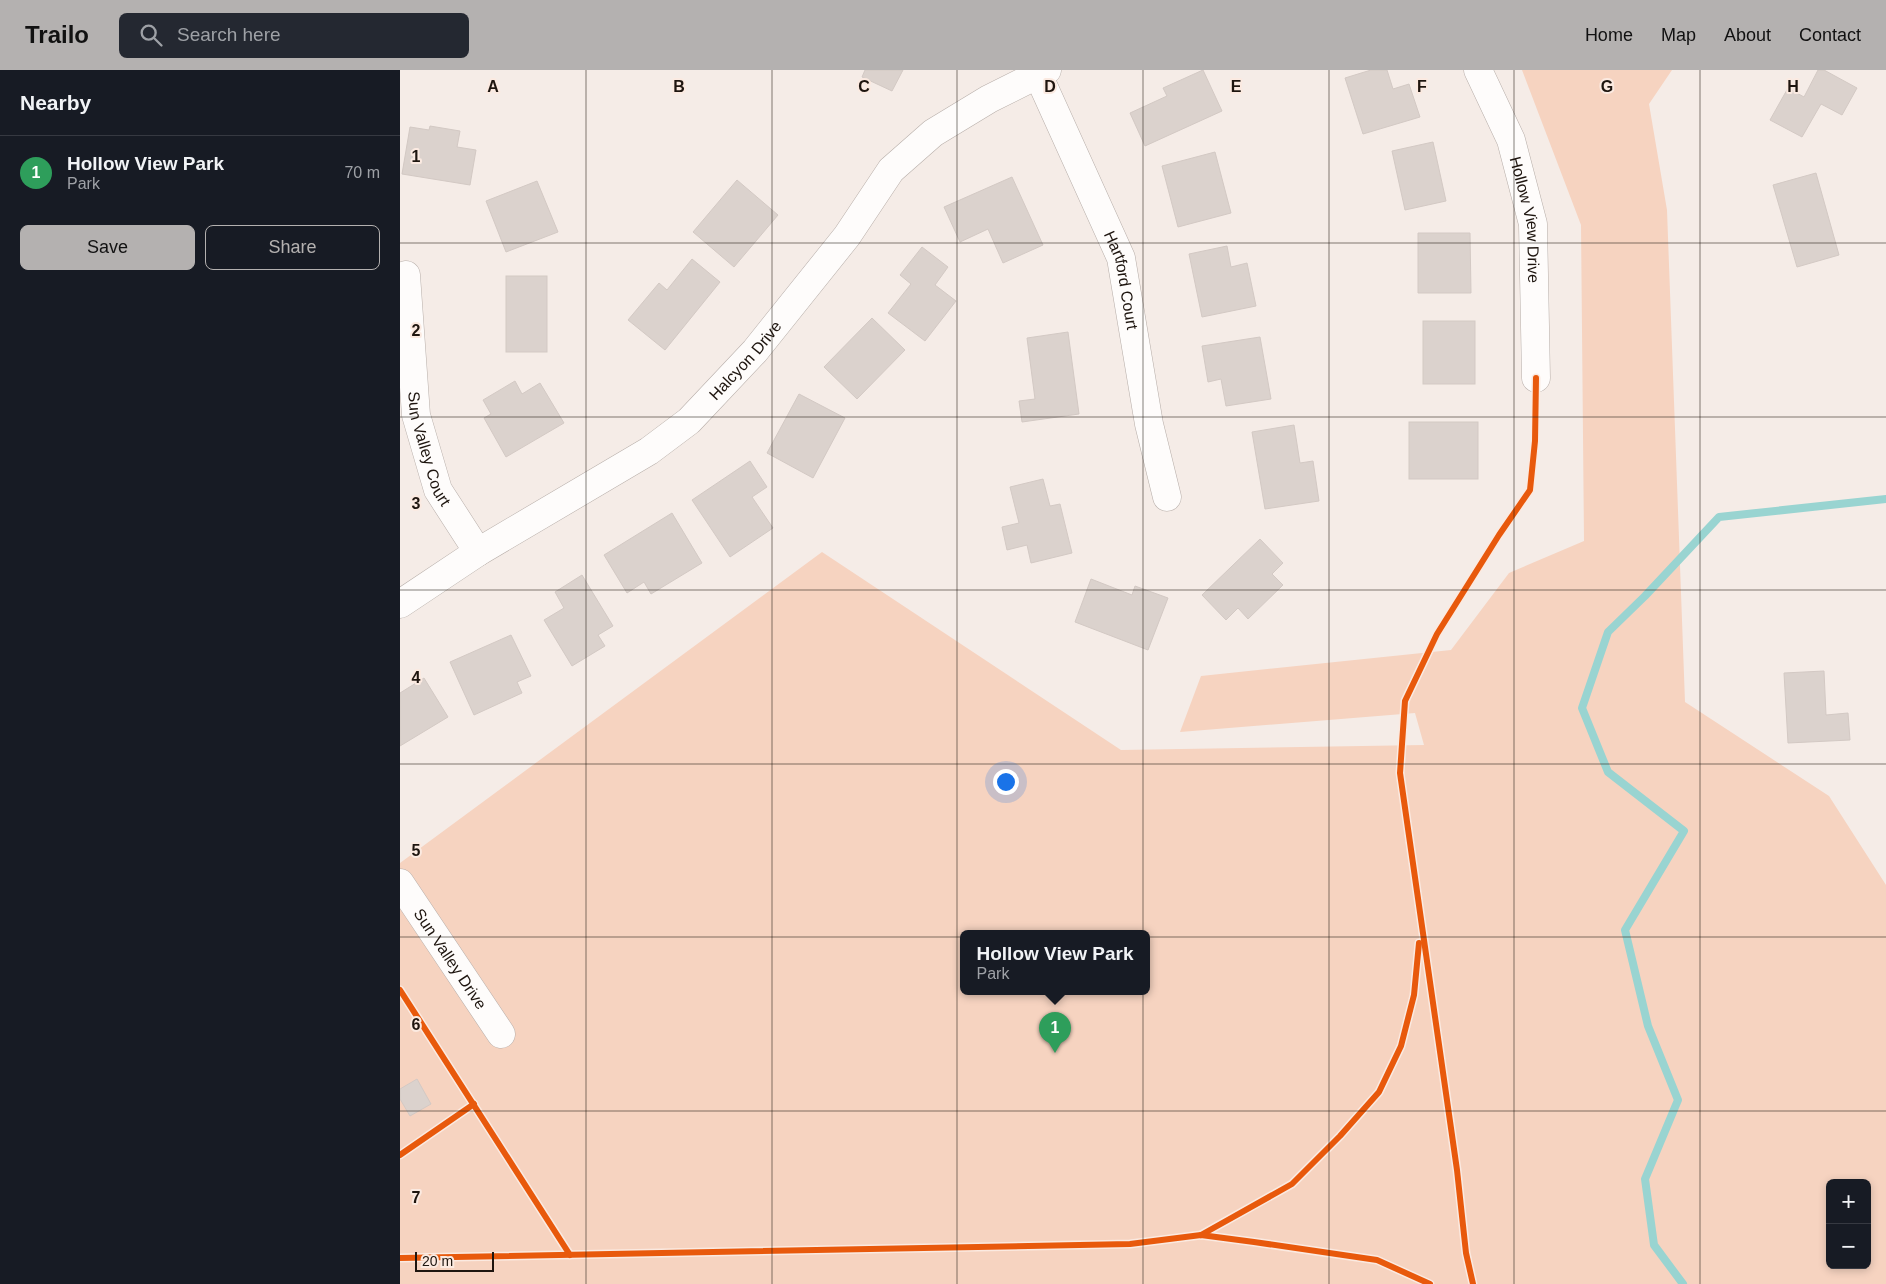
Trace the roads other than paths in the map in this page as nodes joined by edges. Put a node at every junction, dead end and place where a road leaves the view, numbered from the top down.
1 (1478, 70) edge
2 (1041, 71) edge
3 (406, 275) dead end
4 (1536, 378) dead end
5 (1167, 497) dead end
6 (478, 552) junction
7 (400, 604) edge
8 (400, 884) edge
9 (501, 1034) dead end

1 - 4 street, Hollow View Drive
2 - 5 street, Hartford Court
2 - 6 street, Halcyon Drive
3 - 6 street, Sun Valley Court
6 - 7 street, Halcyon Drive
8 - 9 street, Sun Valley Drive

